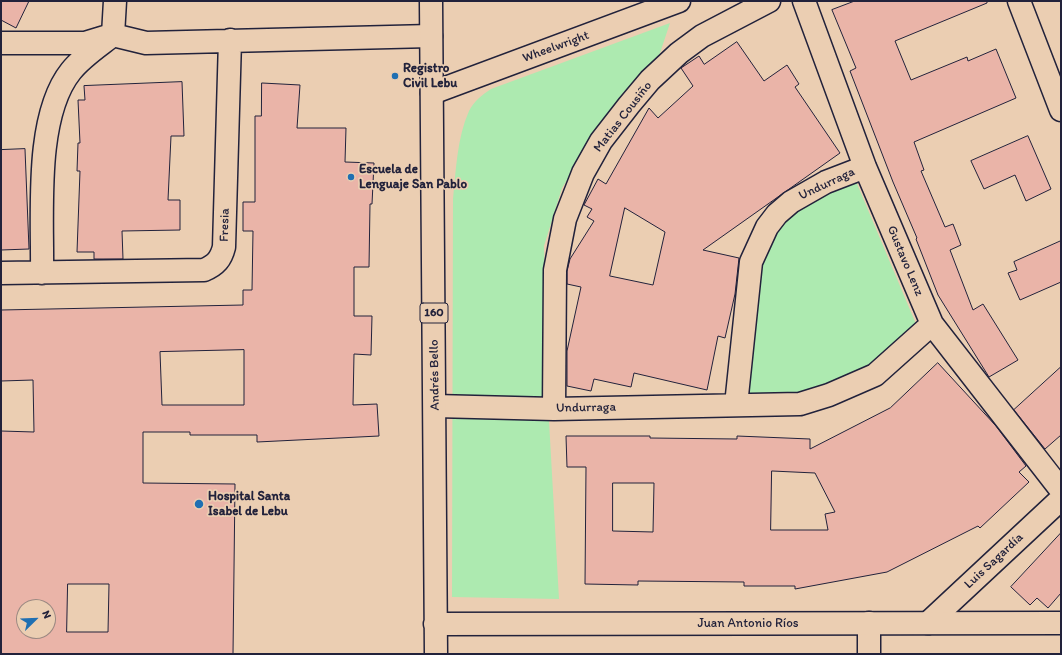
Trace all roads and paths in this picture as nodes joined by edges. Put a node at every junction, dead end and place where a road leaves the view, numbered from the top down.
1 (115, 1) edge
2 (431, 1) edge
3 (680, 1) edge
4 (769, 1) edge
5 (804, 1) edge
6 (1019, 1) edge
7 (655, 6) edge
8 (113, 34) junction
9 (431, 36) junction
10 (230, 40) junction
11 (1, 43) edge
12 (432, 93) junction
13 (1061, 110) edge
14 (865, 167) junction
15 (1, 273) edge
16 (42, 273) junction
17 (932, 324) junction
18 (736, 405) junction
19 (435, 406) junction
20 (554, 409) junction
21 (1061, 490) edge
22 (1061, 499) edge
23 (869, 623) junction
24 (928, 623) junction
25 (1061, 623) edge
26 (435, 624) junction
27 (436, 654) edge
28 (869, 654) edge

1 - 8 street
2 - 9 street, Andrés Bello / 160
3 - 7 street, Wheelwright
4 - 20 street, Matias Cousiño
5 - 14 street, Gustavo Lenz
6 - 13 street
7 - 12 street, Wheelwright
8 - 10 street
8 - 11 street
8 - 16 street
9 - 10 street
9 - 12 street, Andrés Bello / 160
10 - 16 street, Fresia
12 - 19 street, Andrés Bello / 160
14 - 17 street, Gustavo Lenz
14 - 18 street, Undurraga
15 - 16 street, Fresia
17 - 18 street, Undurraga
17 - 21 street, Gustavo Lenz
18 - 20 street, Undurraga
19 - 20 street, Undurraga
19 - 26 street, Andrés Bello / 160
22 - 24 street, Luis Sagardía
23 - 24 street, Juan Antonio Ríos
23 - 26 street, Juan Antonio Ríos
23 - 28 street
24 - 25 street, Juan Antonio Ríos
26 - 27 street, Andrés Bello / 160

